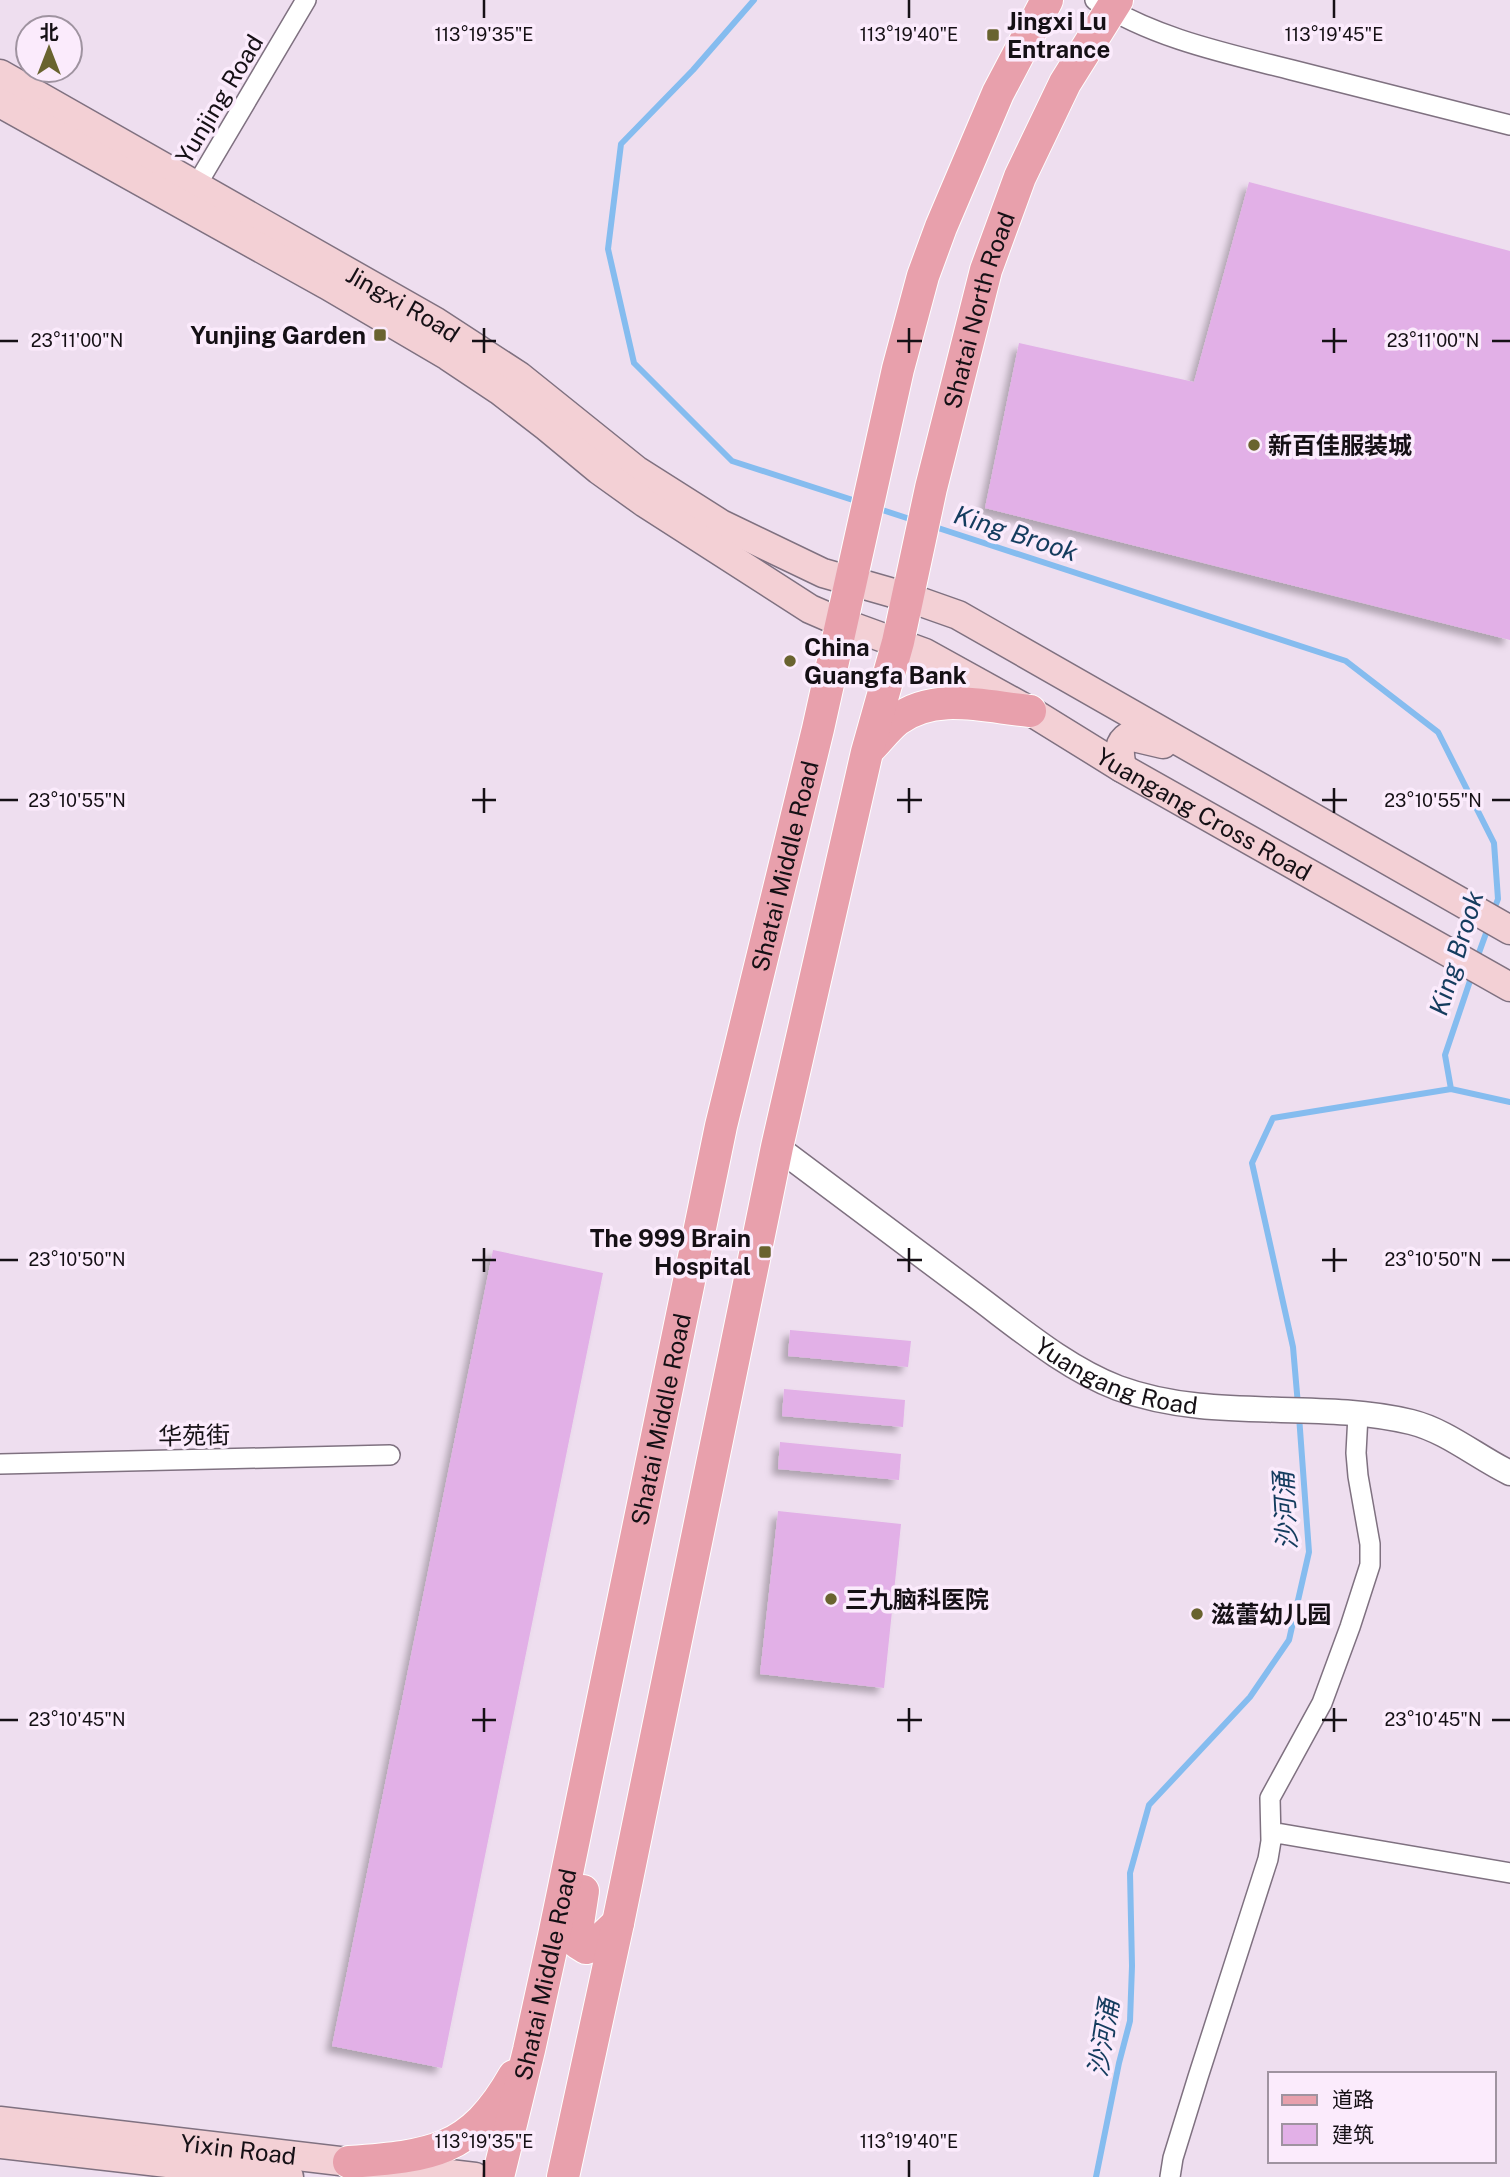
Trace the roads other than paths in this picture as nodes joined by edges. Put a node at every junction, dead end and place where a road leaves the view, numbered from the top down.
1 (306, 0) edge
2 (1047, 0) edge
3 (1108, 3) edge
4 (0, 75) edge
5 (0, 103) edge
6 (1510, 125) edge
7 (196, 186) junction
8 (849, 581) junction
9 (908, 597) junction
10 (840, 622) junction
11 (898, 642) junction
12 (1030, 711) junction
13 (1193, 751) junction
14 (867, 752) junction
15 (1122, 768) junction
16 (1510, 930) edge
17 (1510, 987) edge
18 (777, 1147) junction
19 (1346, 1414) junction
20 (390, 1455) dead end
21 (0, 1464) edge
22 (1510, 1473) edge
23 (576, 1828) junction
24 (1271, 1832) junction
25 (1510, 1873) edge
26 (618, 1923) junction
27 (529, 2050) junction
28 (0, 2121) edge
29 (0, 2144) edge
30 (349, 2162) junction
31 (289, 2177) edge
32 (475, 2177) edge
33 (498, 2177) edge
34 (564, 2177) edge
35 (1170, 2177) edge

1 - 7 street, Yunjing Road
2 - 8 main road
3 - 6 street
3 - 9 main road, Shatai North Road
4 - 7 main road, Jingxi Road
5 - 10 main road, Jingxi Road
7 - 8 main road, Jingxi Road
8 - 9 main road, Jingxi Road
8 - 10 main road
9 - 11 main road, Shatai North Road
9 - 13 main road, Yuangang Cross Road
10 - 11 main road, Jingxi Road
10 - 23 main road, Shatai Middle Road
11 - 12 main road, Yuangang Cross Road
11 - 14 main road
12 - 14 main road
12 - 15 main road, Yuangang Cross Road
13 - 15 main road
13 - 16 main road, Yuangang Cross Road
14 - 18 main road
15 - 17 main road, Yuangang Cross Road
18 - 19 street, Yuangang Road
18 - 26 main road
19 - 22 street, Yuangang Road
19 - 24 street
20 - 21 street, 华苑街
23 - 26 main road
23 - 27 main road, Shatai Middle Road
24 - 25 street
24 - 35 street
26 - 34 main road
27 - 30 main road
27 - 33 main road, Shatai Middle Road
28 - 30 main road, Yixin Road
29 - 31 main road, Yixin Road
30 - 32 main road, Yixin Road

